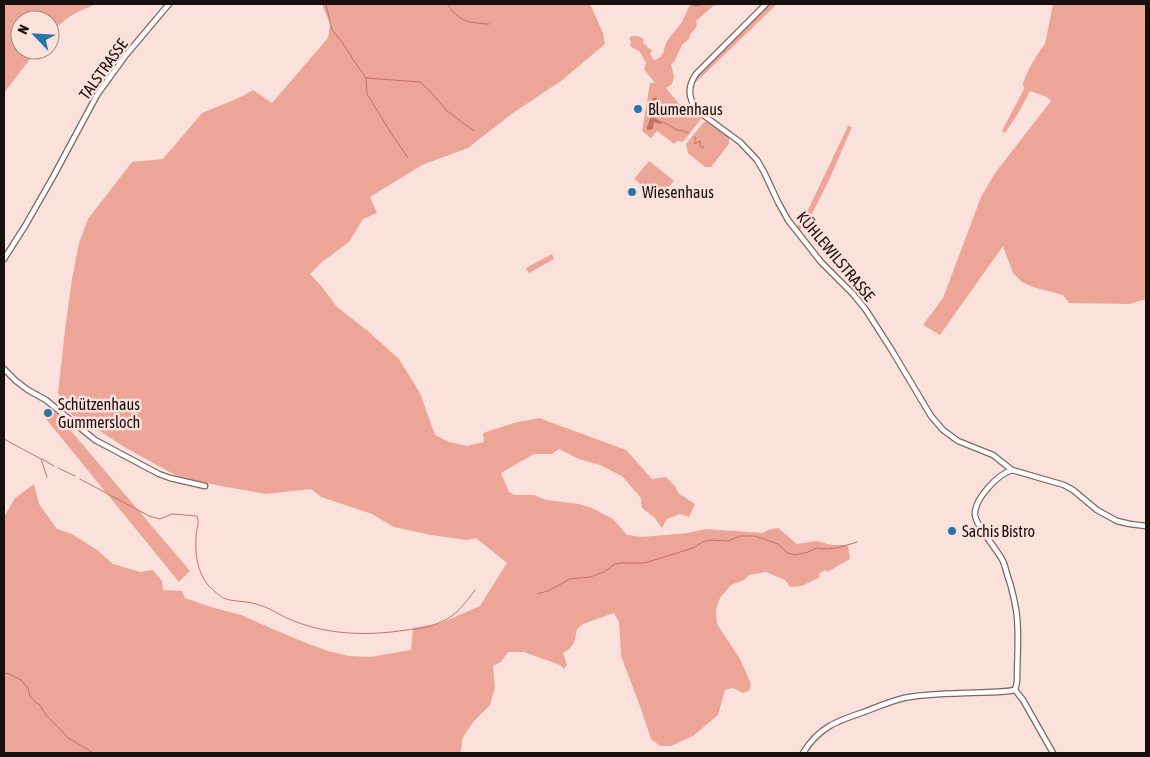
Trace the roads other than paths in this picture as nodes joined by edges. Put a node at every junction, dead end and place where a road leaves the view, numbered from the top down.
1 (169, 4) edge
2 (766, 4) edge
3 (4, 258) edge
4 (4, 369) edge
5 (1002, 462) junction
6 (1012, 470) junction
7 (1001, 475) junction
8 (204, 486) dead end
9 (1146, 526) edge
10 (1015, 690) junction
11 (803, 753) edge
12 (1053, 753) edge

1 - 3 street, TALSTRASSE
2 - 5 street, KÜHLEWILSTRASSE
4 - 8 street
5 - 6 street, KÜHLEWILSTRASSE
5 - 7 street
6 - 7 street
6 - 9 street
7 - 10 street
10 - 11 street
10 - 12 street

